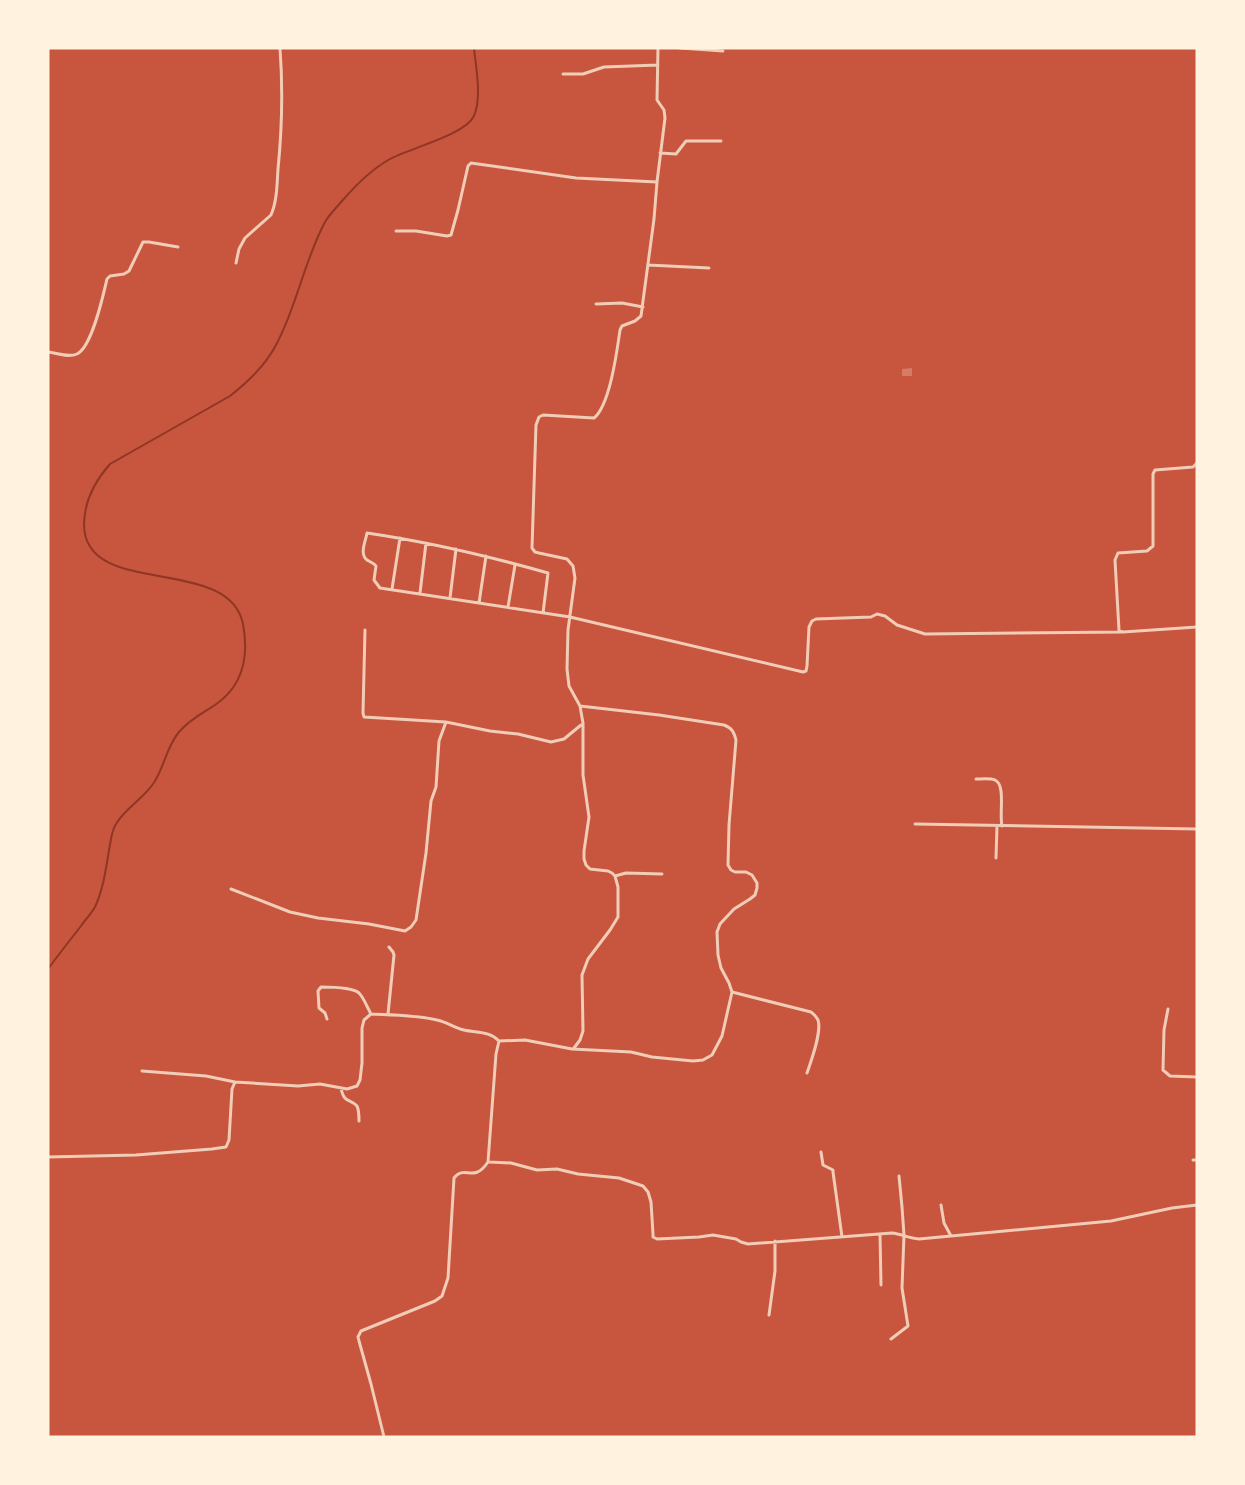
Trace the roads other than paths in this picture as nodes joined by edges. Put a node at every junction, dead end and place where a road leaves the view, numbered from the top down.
1 (280, 48) edge
2 (658, 48) edge
3 (680, 48) edge
4 (723, 51) dead end
5 (658, 65) junction
6 (563, 74) dead end
7 (721, 141) dead end
8 (660, 153) junction
9 (657, 182) junction
10 (396, 231) dead end
11 (178, 247) dead end
12 (236, 263) dead end
13 (648, 265) junction
14 (709, 268) dead end
15 (596, 304) dead end
16 (643, 307) junction
17 (48, 352) edge
18 (1197, 463) edge
19 (400, 538) junction
20 (426, 543) junction
21 (456, 549) junction
22 (486, 556) junction
23 (515, 564) junction
24 (392, 589) junction
25 (420, 593) junction
26 (450, 598) junction
27 (479, 603) junction
28 (508, 607) junction
29 (543, 613) junction
30 (570, 617) junction
31 (1197, 627) edge
32 (365, 630) dead end
33 (1123, 632) junction
34 (580, 706) junction
35 (446, 722) junction
36 (583, 723) junction
37 (976, 779) dead end
38 (915, 824) dead end
39 (997, 826) junction
40 (1002, 826) junction
41 (1197, 829) edge
42 (996, 858) dead end
43 (662, 874) dead end
44 (615, 876) junction
45 (231, 889) dead end
46 (389, 947) dead end
47 (732, 992) junction
48 (1168, 1009) dead end
49 (371, 1014) junction
50 (388, 1014) junction
51 (327, 1019) dead end
52 (499, 1041) junction
53 (572, 1049) junction
54 (142, 1071) dead end
55 (807, 1073) dead end
56 (1197, 1077) edge
57 (235, 1082) junction
58 (341, 1088) junction
59 (359, 1121) dead end
60 (821, 1152) dead end
61 (48, 1156) edge
62 (488, 1162) junction
63 (899, 1176) dead end
64 (940, 1205) dead end
65 (1197, 1205) edge
66 (880, 1234) junction
67 (904, 1235) junction
68 (951, 1236) junction
69 (842, 1237) junction
70 (775, 1241) junction
71 (881, 1285) dead end
72 (769, 1315) dead end
73 (891, 1340) dead end
74 (384, 1437) edge

1 - 12 street
2 - 5 street
3 - 4 street
5 - 6 street
5 - 8 street
7 - 8 street
8 - 9 street
9 - 10 street
9 - 13 street
11 - 17 street
13 - 14 street
13 - 16 street
15 - 16 street
16 - 30 street
18 - 33 street
19 - 20 street
19 - 24 street
19 - 24 street
20 - 21 street
20 - 25 street
21 - 22 street
21 - 26 street
22 - 23 street
22 - 27 street
23 - 28 street
23 - 29 street
24 - 25 street
25 - 26 street
26 - 27 street
27 - 28 street
28 - 29 street
29 - 30 street
30 - 33 street
30 - 34 street
31 - 33 street
32 - 35 street
34 - 36 street
34 - 47 street
35 - 36 street
35 - 45 street
36 - 44 street
37 - 40 street
38 - 39 street
39 - 40 street
39 - 42 street
40 - 41 street
43 - 44 street
44 - 53 street
46 - 50 street
47 - 53 street
47 - 55 street
48 - 56 street
49 - 50 street
49 - 51 street
49 - 58 street
50 - 52 street
52 - 53 street
52 - 62 street
54 - 57 street
57 - 58 street
57 - 61 street
58 - 59 street
60 - 69 street
62 - 70 street
62 - 74 street
63 - 67 street
64 - 68 street
65 - 68 street
66 - 67 street
66 - 69 street
66 - 71 street
67 - 68 street
67 - 73 street
69 - 70 street
70 - 72 street

